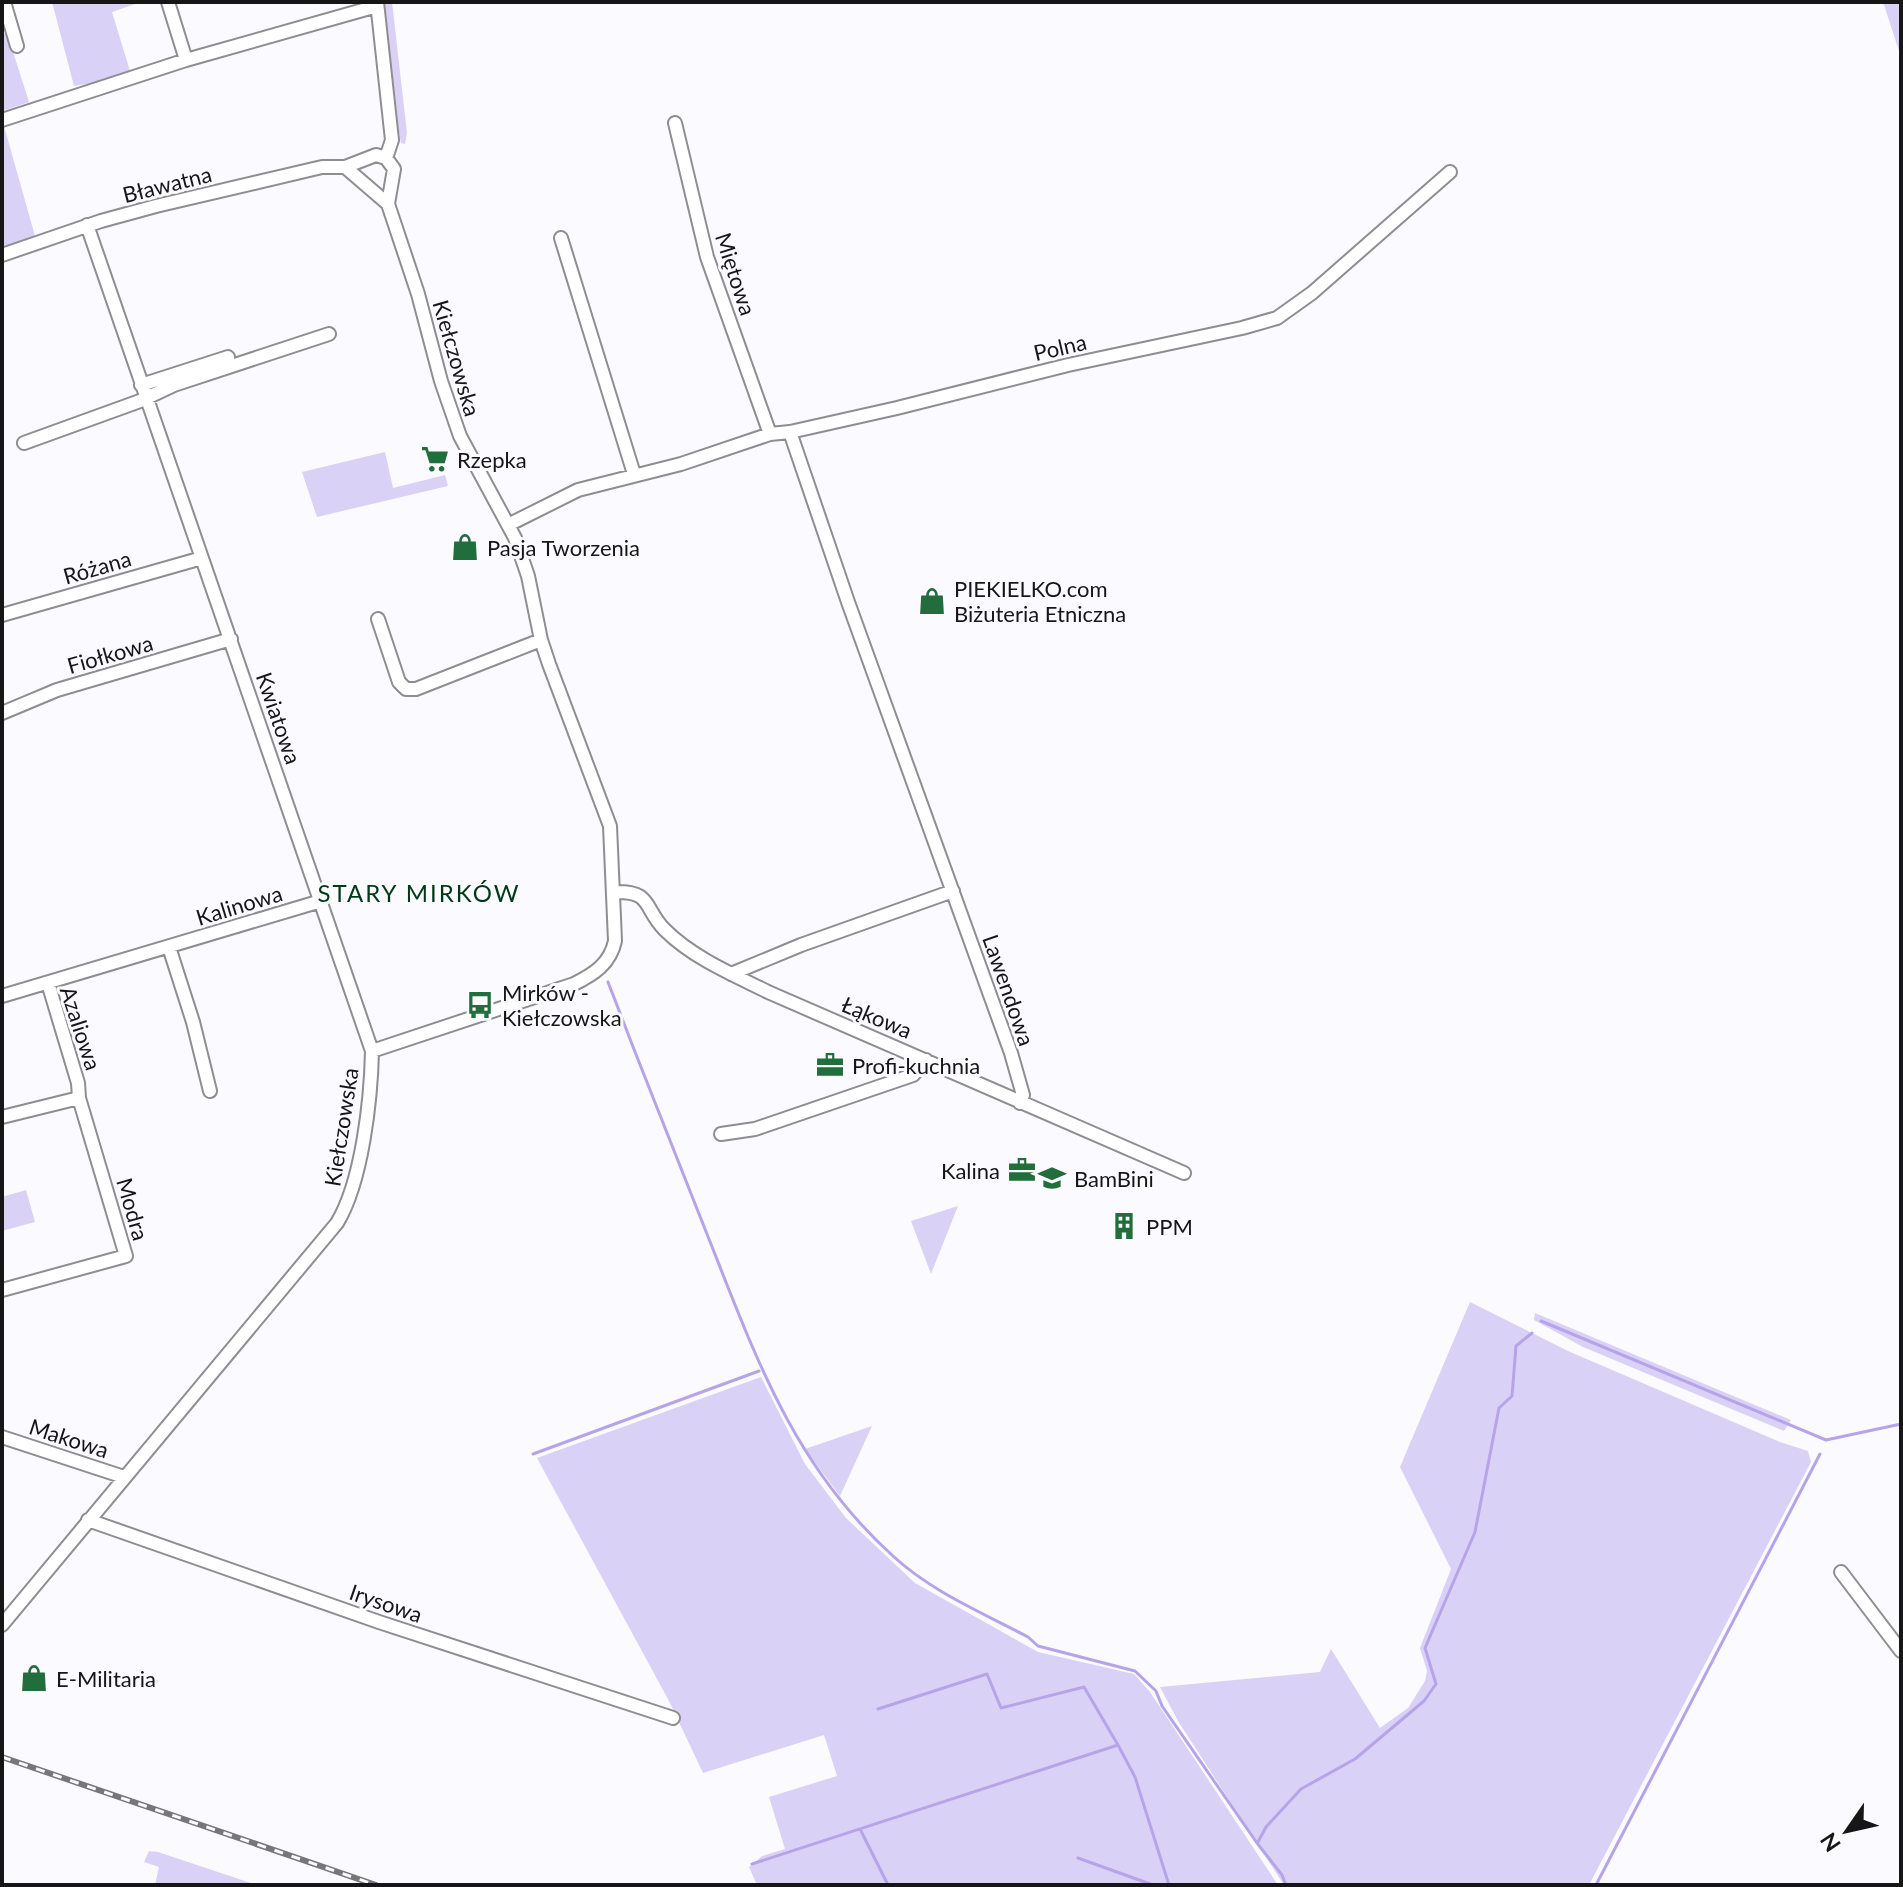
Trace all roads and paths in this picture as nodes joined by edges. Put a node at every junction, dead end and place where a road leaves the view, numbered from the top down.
1 (4, 2) edge
2 (168, 2) edge
3 (377, 4) edge
4 (17, 46) dead end
5 (186, 60) junction
6 (2, 120) edge
7 (675, 123) dead end
8 (386, 158) junction
9 (345, 167) junction
10 (1450, 172) dead end
11 (388, 204) junction
12 (87, 225) junction
13 (561, 238) dead end
14 (2, 255) edge
15 (329, 334) dead end
16 (228, 357) dead end
17 (141, 385) junction
18 (146, 399) junction
19 (790, 432) junction
20 (770, 434) junction
21 (24, 443) dead end
22 (634, 474) junction
23 (508, 525) junction
24 (202, 558) junction
25 (2, 615) edge
26 (378, 619) dead end
27 (231, 639) junction
28 (541, 640) junction
29 (2, 713) edge
30 (953, 891) junction
31 (615, 892) junction
32 (321, 901) junction
33 (169, 947) junction
34 (731, 974) junction
35 (48, 983) junction
36 (2, 996) edge
37 (372, 1051) junction
38 (926, 1060) junction
39 (210, 1091) dead end
40 (79, 1098) junction
41 (1020, 1103) junction
42 (2, 1117) edge
43 (721, 1134) dead end
44 (1184, 1173) dead end
45 (2, 1290) edge
46 (2, 1437) edge
47 (124, 1477) junction
48 (88, 1520) junction
49 (1841, 1572) dead end
50 (2, 1625) edge
51 (1901, 1651) edge
52 (673, 1718) dead end

1 - 4 street
2 - 5 street
3 - 5 street
3 - 8 street
5 - 6 street
7 - 20 street, Miętowa
8 - 9 street, Bławatna
8 - 11 street, Kiełczowska
9 - 11 street
9 - 12 street, Bławatna
10 - 19 street, Polna
11 - 23 street, Kiełczowska
12 - 14 street, Bławatna
12 - 17 street, Kwiatowa
13 - 22 street
15 - 18 street
16 - 17 street
17 - 18 street, Kwiatowa
18 - 21 street
18 - 24 street, Kwiatowa
19 - 20 street, Polna
19 - 30 street, Lawendowa
20 - 22 street, Polna
22 - 23 street, Polna
23 - 28 street, Kiełczowska
24 - 25 street, Różana
24 - 27 street, Kwiatowa
26 - 28 street
27 - 29 street, Fiołkowa
27 - 32 street, Kwiatowa
28 - 31 street, Kiełczowska
30 - 34 street
30 - 41 street, Lawendowa
31 - 34 street, Łąkowa
31 - 37 street, Kiełczowska
32 - 33 street, Kalinowa
32 - 37 street, Kwiatowa
33 - 35 street, Kalinowa
33 - 39 street
34 - 38 street, Łąkowa
35 - 36 street, Azaliowa
35 - 40 street, Azaliowa
37 - 47 street, Kiełczowska
38 - 41 street, Łąkowa
38 - 43 street
40 - 42 street, Azaliowa
40 - 45 street, Modra
41 - 44 street, Łąkowa
46 - 47 street, Makowa
47 - 48 street, Kiełczowska
48 - 50 street, Kiełczowska
48 - 52 street, Irysowa
49 - 51 street

